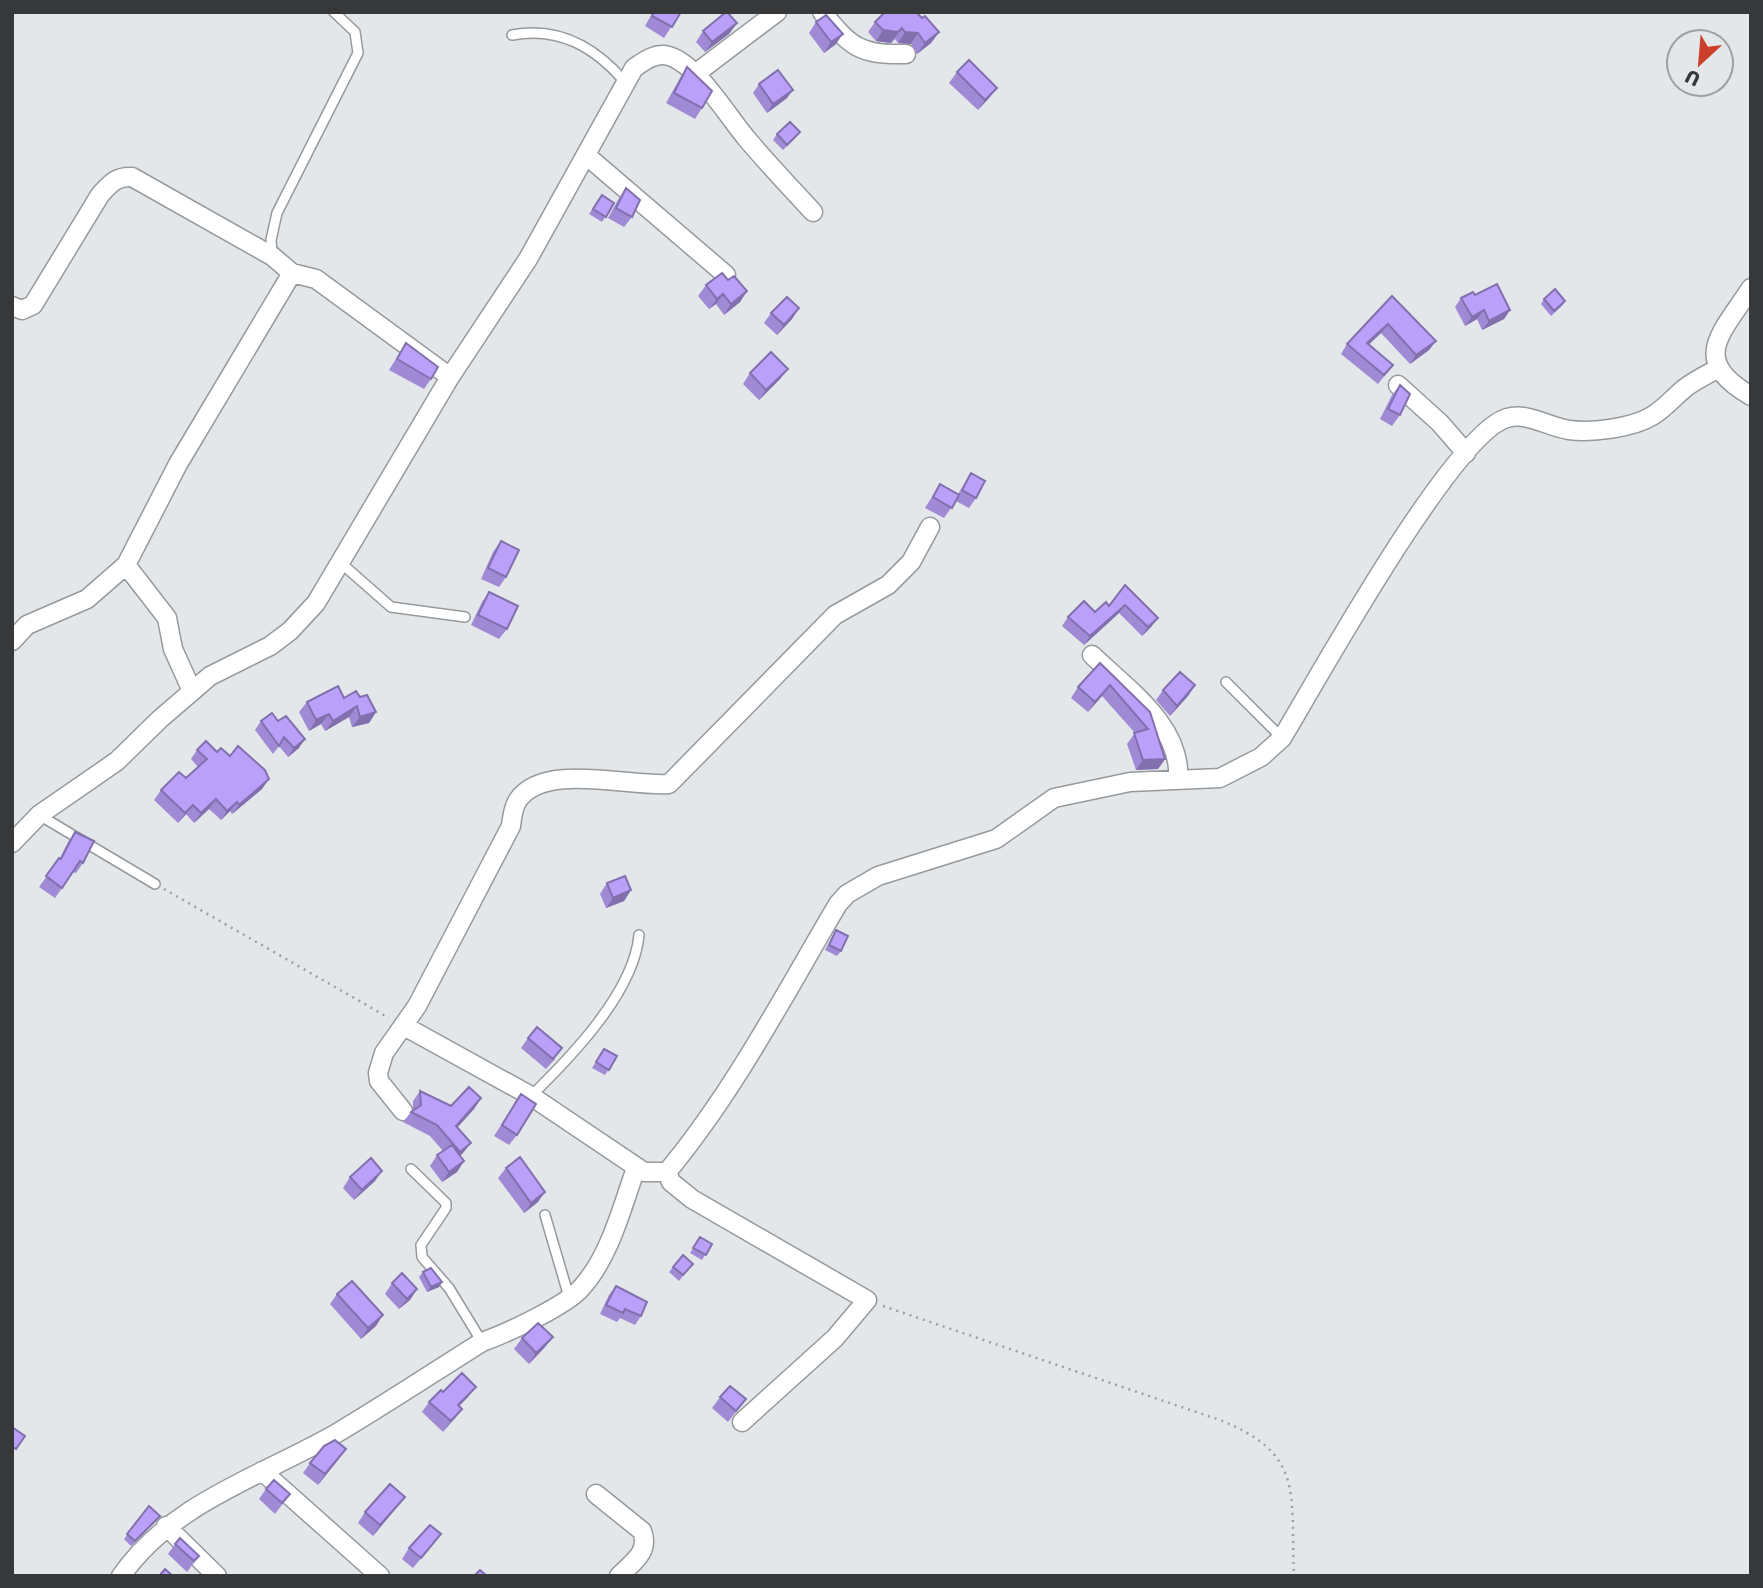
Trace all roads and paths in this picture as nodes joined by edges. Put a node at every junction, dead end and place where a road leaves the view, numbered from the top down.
1 (334, 12) edge
2 (777, 12) edge
3 (822, 12) edge
4 (512, 35) dead end
5 (906, 54) dead end
6 (695, 74) junction
7 (625, 82) junction
8 (587, 156) junction
9 (813, 212) dead end
10 (272, 256) junction
11 (292, 273) junction
12 (726, 275) edge
13 (1751, 288) edge
14 (12, 306) edge
15 (1717, 369) junction
16 (450, 377) junction
17 (1398, 385) edge
18 (1751, 396) edge
19 (1466, 453) junction
20 (930, 527) dead end
21 (341, 563) junction
22 (126, 565) junction
23 (465, 617) dead end
24 (12, 641) edge
25 (1092, 655) dead end
26 (1226, 682) dead end
27 (192, 691) junction
28 (1282, 738) junction
29 (1178, 779) junction
30 (39, 815) junction
31 (12, 843) edge
32 (155, 884) joint
33 (639, 935) dead end
34 (404, 1026) junction
35 (531, 1096) junction
36 (403, 1111) dead end
37 (636, 1168) junction
38 (411, 1169) dead end
39 (667, 1172) junction
40 (545, 1215) dead end
41 (569, 1297) junction
42 (867, 1300) junction
43 (482, 1342) junction
44 (742, 1422) dead end
45 (262, 1471) junction
46 (596, 1494) dead end
47 (166, 1525) junction
48 (121, 1576) edge
49 (217, 1576) edge
50 (380, 1576) edge
51 (620, 1576) edge
52 (1294, 1576) edge

1 - 10 lane
2 - 6 street
3 - 5 street
4 - 7 lane
6 - 7 street
6 - 9 street
7 - 8 street
8 - 12 street
8 - 16 street
10 - 11 street
10 - 14 street
11 - 16 street
11 - 22 street
13 - 15 street
15 - 18 street
15 - 19 street
16 - 21 street
17 - 19 street
19 - 28 street
20 - 34 street
21 - 23 lane
21 - 27 street
22 - 24 street
22 - 27 street
25 - 29 street
26 - 28 lane
27 - 30 street
28 - 29 street
29 - 39 street
30 - 31 street
30 - 32 lane
32 - 34 path
33 - 35 lane
34 - 35 street
34 - 36 street
35 - 37 street
37 - 39 street
37 - 41 street
38 - 43 lane
39 - 42 street
40 - 41 lane
41 - 43 street
42 - 44 street
42 - 52 path
43 - 45 street
45 - 47 street
45 - 50 street
46 - 51 street
47 - 48 street
47 - 49 street

